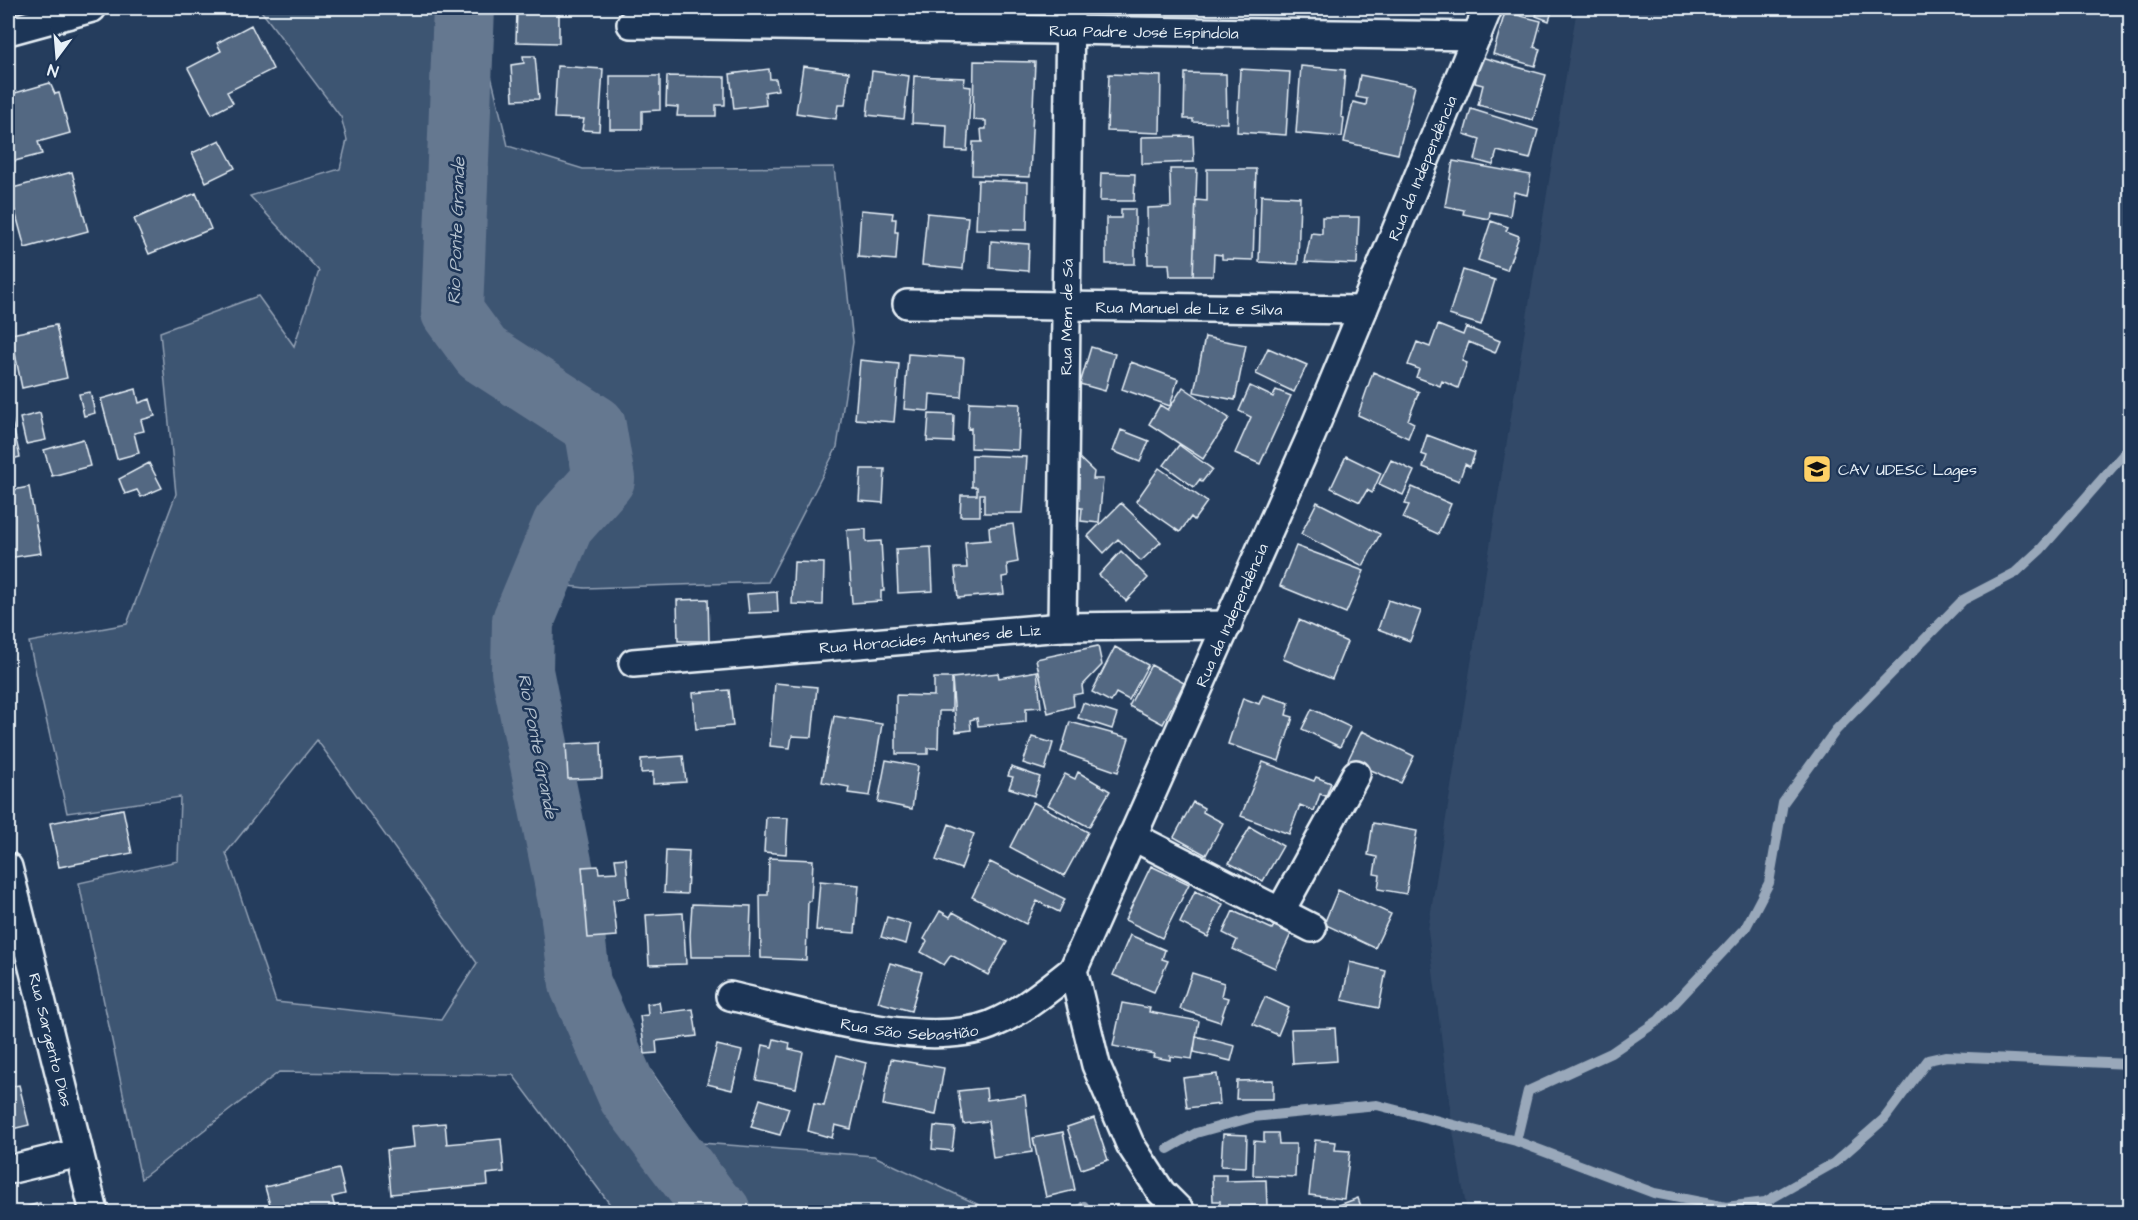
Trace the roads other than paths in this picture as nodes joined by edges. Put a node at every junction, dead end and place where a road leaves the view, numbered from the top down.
1 (92, 8) edge
2 (1488, 8) edge
3 (1069, 19) edge
4 (631, 24) dead end
5 (8, 31) edge
6 (1477, 36) junction
7 (907, 304) dead end
8 (1066, 306) junction
9 (1363, 310) junction
10 (1228, 625) junction
11 (1062, 627) junction
12 (633, 663) dead end
13 (1356, 774) dead end
14 (1131, 837) junction
15 (8, 867) edge
16 (1280, 912) junction
17 (1312, 928) dead end
18 (1073, 970) junction
19 (730, 996) dead end
20 (79, 1153) junction
21 (8, 1170) edge
22 (94, 1212) edge
23 (1181, 1212) edge

1 - 5 street
2 - 6 street, Rua da Independência
3 - 4 street, Rua Padre José Espíndola
3 - 6 street, Rua Padre José Espíndola
3 - 8 street, Rua Mem de Sá
6 - 9 street, Rua da Independência
7 - 8 street, Rua Manuel de Liz e Silva
8 - 9 street, Rua Manuel de Liz e Silva
8 - 11 street, Rua Mem de Sá
9 - 10 street, Rua da Independência
10 - 11 street, Rua Horacides Antunes de Liz
10 - 14 street, Rua da Independência
11 - 12 street, Rua Horacides Antunes de Liz
13 - 16 street
14 - 16 street
14 - 18 street, Rua da Independência
15 - 20 street, Rua Sargento Dias
16 - 17 street
18 - 19 street, Rua São Sebastião
18 - 23 street
20 - 21 street
20 - 22 street, Rua Sargento Dias

